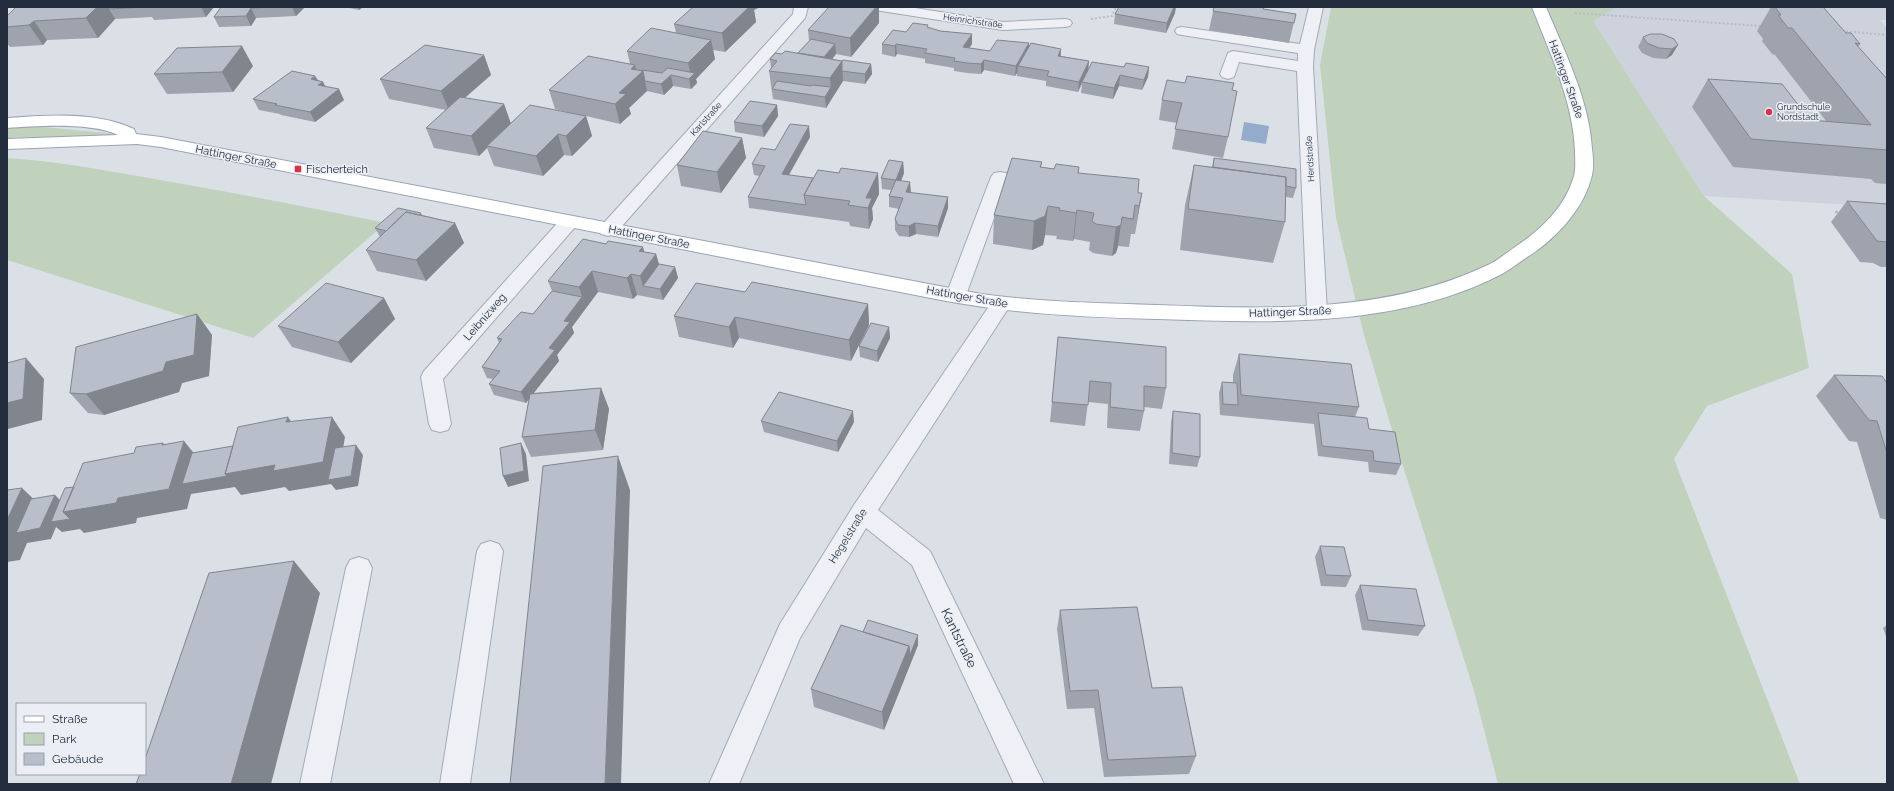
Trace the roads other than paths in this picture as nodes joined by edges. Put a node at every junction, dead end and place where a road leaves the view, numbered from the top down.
1 (801, 7) edge
2 (881, 7) edge
3 (1316, 7) edge
4 (1540, 9) edge
5 (1065, 24) dead end
6 (1182, 31) dead end
7 (1306, 59) junction
8 (1228, 74) dead end
9 (7, 124) edge
10 (138, 139) junction
11 (7, 144) edge
12 (1000, 177) dead end
13 (570, 222) junction
14 (608, 230) junction
15 (956, 295) junction
16 (1001, 304) junction
17 (1317, 312) junction
18 (440, 424) dead end
19 (863, 512) junction
20 (490, 551) dead end
21 (359, 568) dead end
22 (314, 784) edge
23 (455, 784) edge
24 (724, 784) edge
25 (1029, 784) edge

1 - 14 street, Karlstraße
2 - 5 street, Heinrichstraße
3 - 7 street, Herdstraße
4 - 17 main road, Hattinger Straße
6 - 7 street
7 - 8 street
7 - 17 street, Herdstraße
9 - 10 main road, Hattinger Straße
10 - 11 main road, Hattinger Straße
10 - 13 main road, Hattinger Straße
12 - 15 street
13 - 14 main road, Hattinger Straße
13 - 18 street, Leibnizweg
14 - 15 main road, Hattinger Straße
15 - 16 main road, Hattinger Straße
16 - 17 main road, Hattinger Straße
16 - 19 street, Hegelstraße
19 - 24 street, Hegelstraße
19 - 25 street, Kantstraße
20 - 23 street
21 - 22 street

